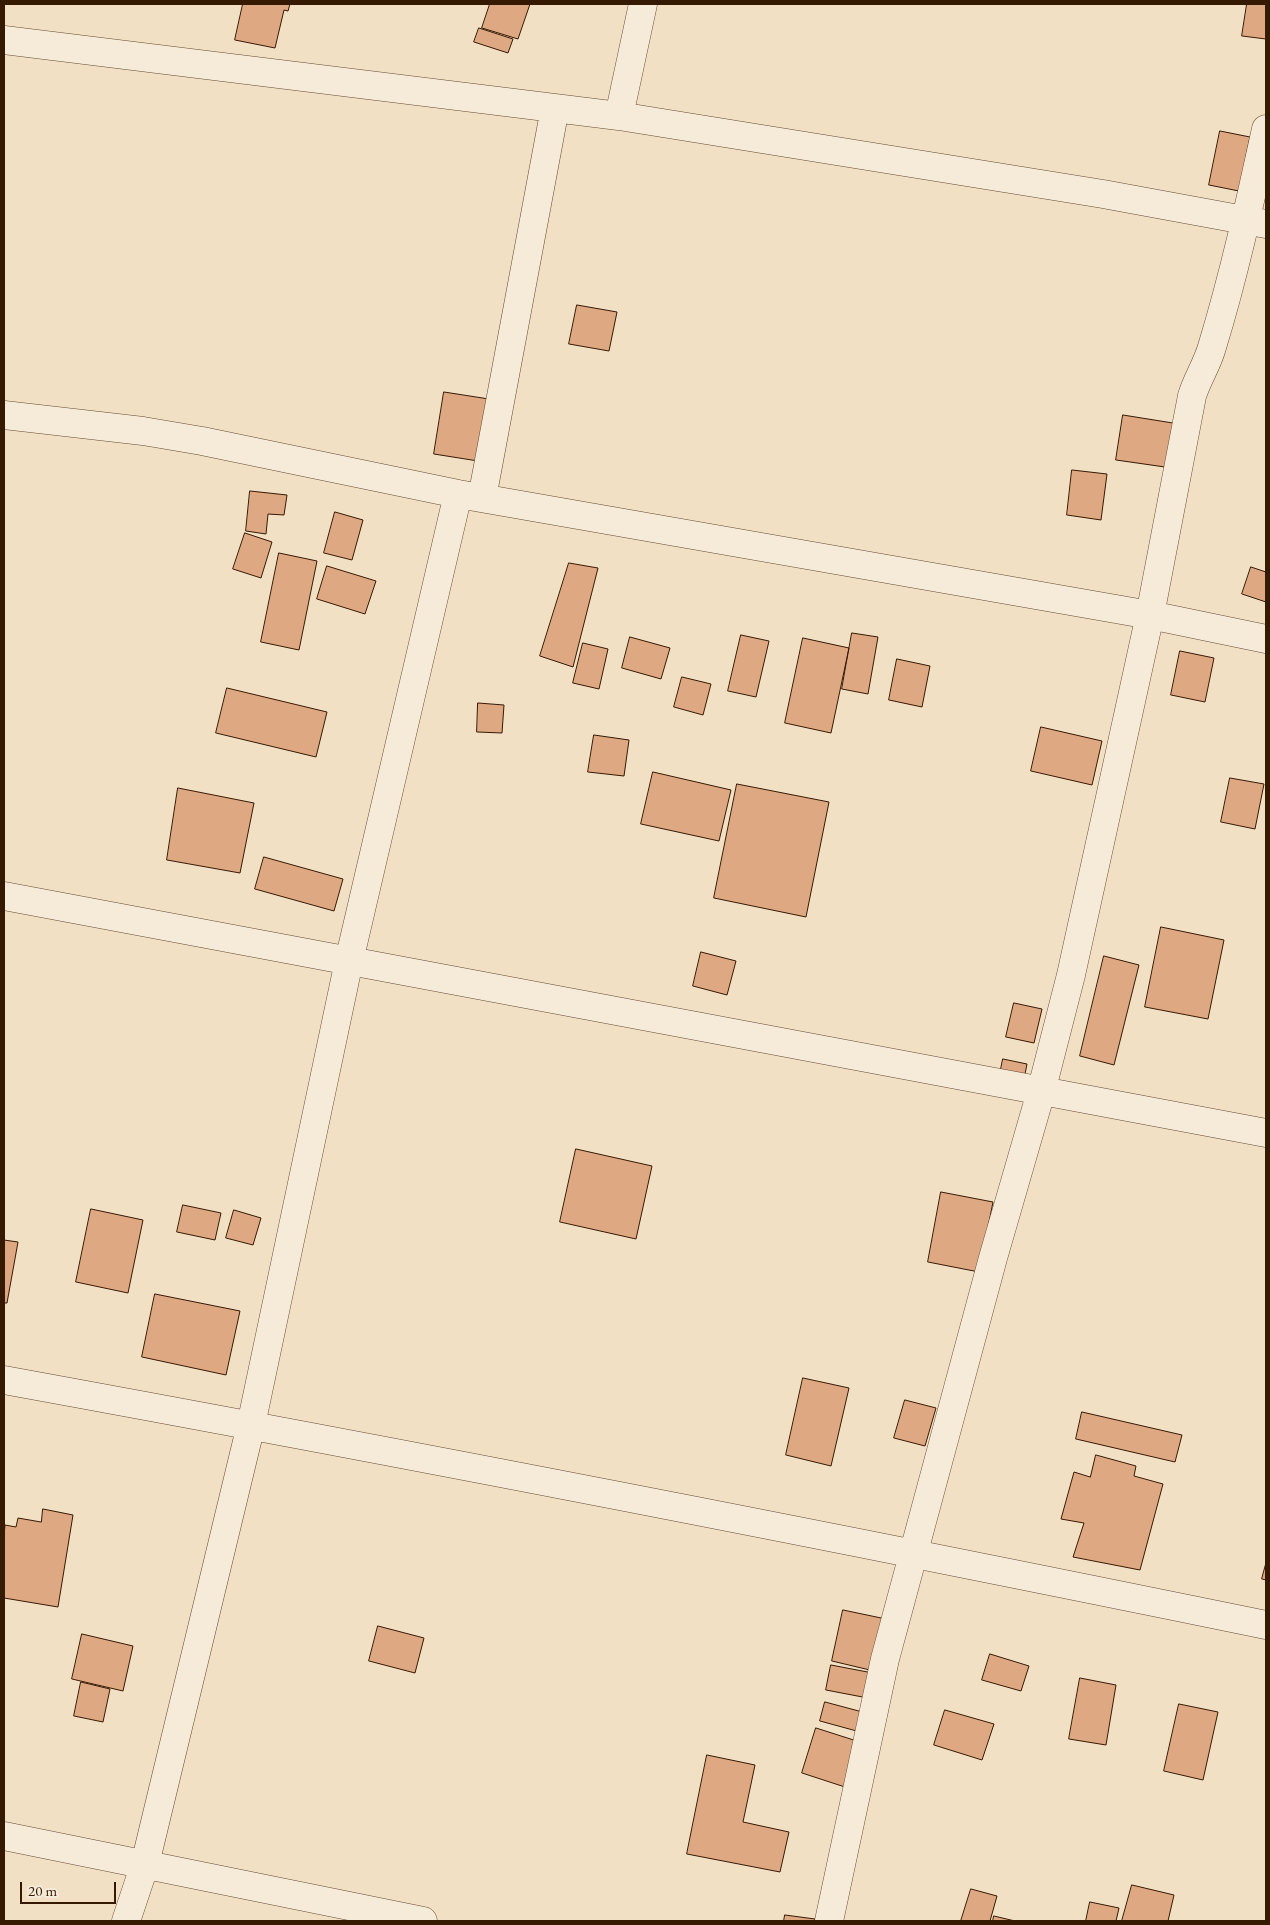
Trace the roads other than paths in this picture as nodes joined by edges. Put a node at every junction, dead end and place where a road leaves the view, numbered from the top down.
1 (643, 4) edge
2 (4, 40) edge
3 (555, 108) junction
4 (619, 116) junction
5 (1266, 129) edge
6 (1256, 222) edge
7 (4, 415) edge
8 (470, 496) junction
9 (1150, 615) junction
10 (1266, 640) edge
11 (4, 896) edge
12 (349, 960) junction
13 (1042, 1092) junction
14 (1266, 1133) edge
15 (4, 1380) edge
16 (251, 1425) junction
17 (914, 1552) junction
18 (1266, 1625) edge
19 (4, 1836) edge
20 (145, 1864) junction
21 (126, 1921) edge
22 (423, 1921) edge
23 (829, 1921) edge

1 - 4 street
2 - 3 street
3 - 4 street
3 - 8 street
4 - 6 street
5 - 6 street
6 - 9 street
7 - 8 street
8 - 9 street
8 - 12 street
9 - 10 street
9 - 13 street
11 - 12 street
12 - 13 street
12 - 16 street
13 - 14 street
13 - 17 street
15 - 16 street
16 - 17 street
16 - 20 street
17 - 18 street
17 - 23 street
19 - 20 street
20 - 21 street
20 - 22 street

